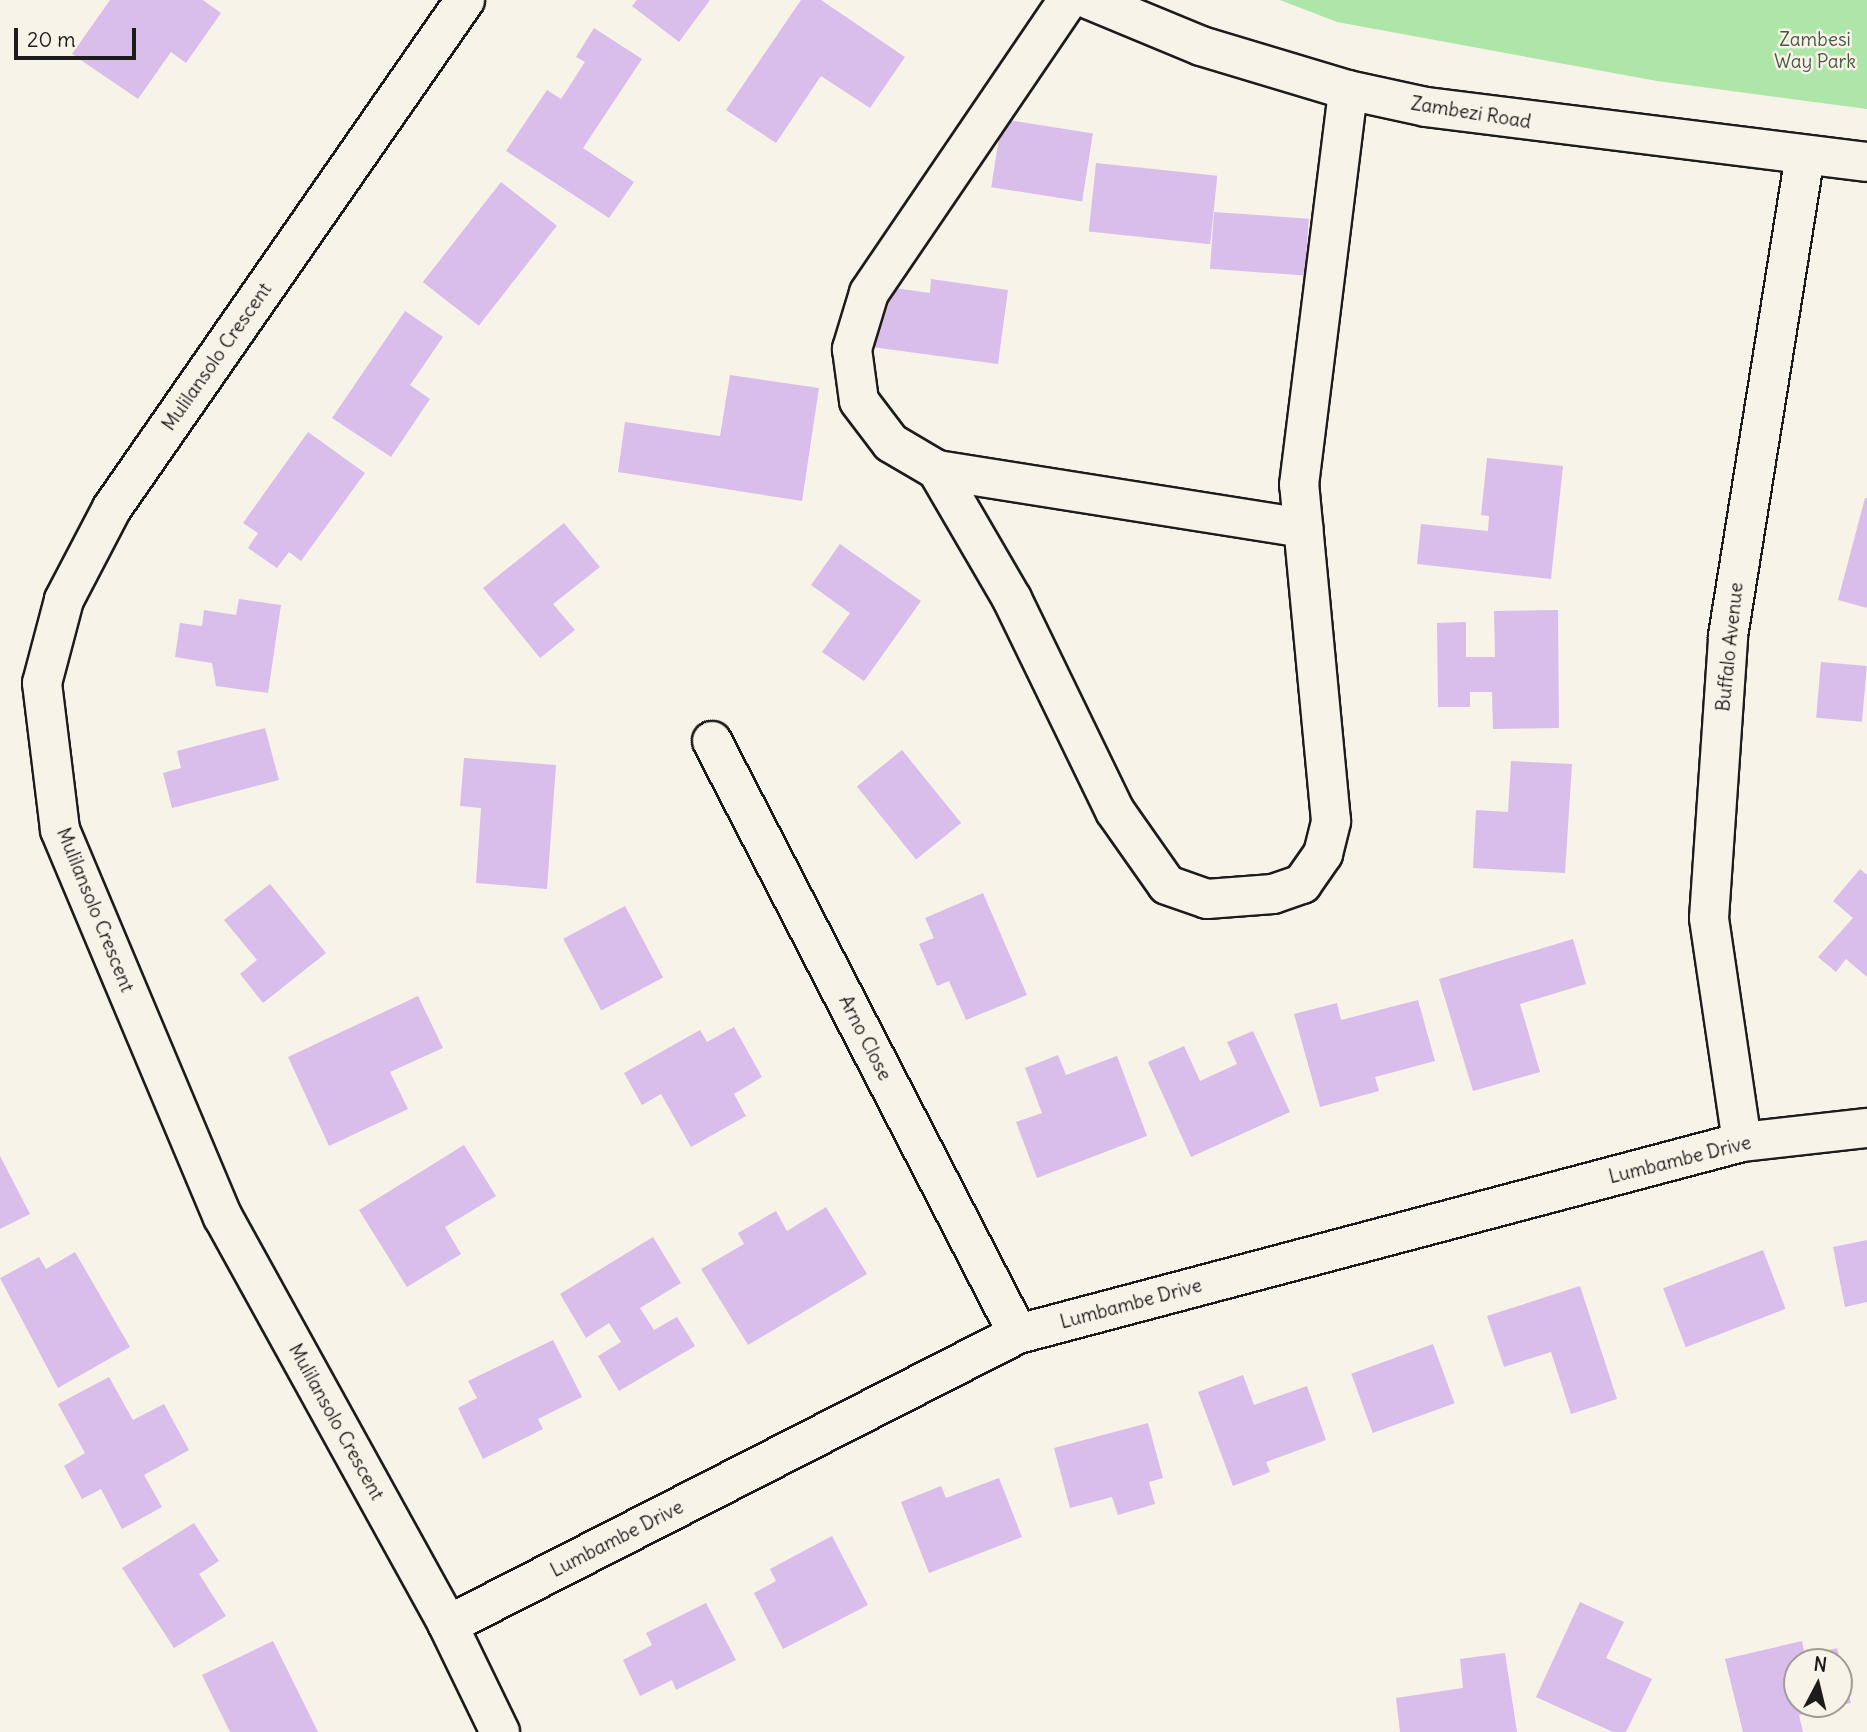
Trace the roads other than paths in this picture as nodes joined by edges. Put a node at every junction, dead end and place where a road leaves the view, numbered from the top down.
1 (465, 0) edge
2 (1068, 0) edge
3 (1090, 0) edge
4 (1349, 90) junction
5 (1805, 155) junction
6 (1867, 162) edge
7 (937, 470) junction
8 (1303, 528) junction
9 (712, 741) dead end
10 (1867, 1128) edge
11 (1742, 1142) junction
12 (1018, 1334) junction
13 (448, 1625) junction
14 (500, 1732) edge

1 - 13 street, Mulilansolo Crescent
2 - 7 street
3 - 4 street, Zambezi Road
4 - 5 street, Zambezi Road
4 - 8 street
5 - 6 street, Zambezi Road
5 - 11 street, Buffalo Avenue
7 - 8 street
7 - 8 street
9 - 12 street, Arno Close
10 - 11 street, Lumbambe Drive
11 - 12 street, Lumbambe Drive
12 - 13 street, Lumbambe Drive
13 - 14 street, Mulilansolo Crescent

